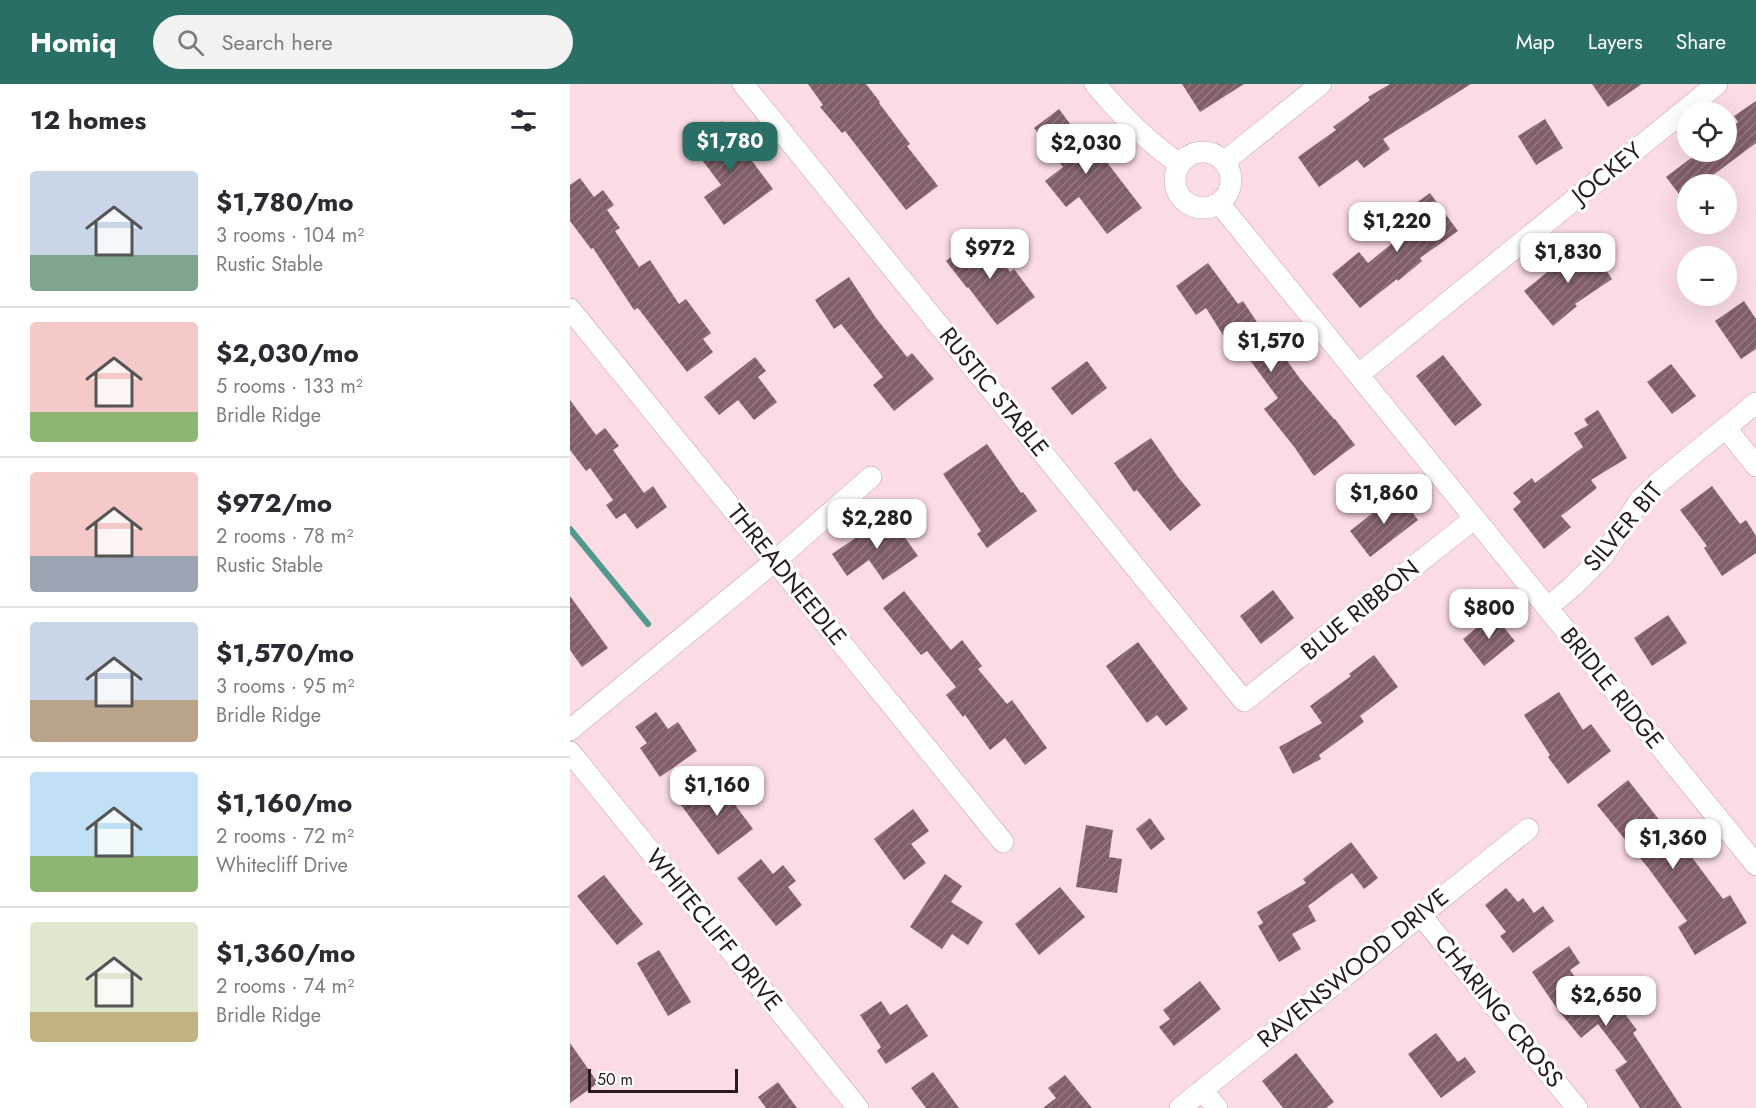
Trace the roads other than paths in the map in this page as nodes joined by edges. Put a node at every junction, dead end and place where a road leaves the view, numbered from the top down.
1 (743, 84) edge
2 (1095, 84) edge
3 (1321, 84) edge
4 (1717, 84) edge
5 (1225, 161) junction
6 (1180, 164) junction
7 (1219, 203) junction
8 (570, 309) edge
9 (1358, 375) junction
10 (1756, 403) edge
11 (1726, 428) junction
12 (1756, 466) edge
13 (871, 477) dead end
14 (1474, 518) junction
15 (775, 561) junction
16 (1547, 608) junction
17 (1244, 701) joint
18 (570, 730) edge
19 (570, 752) edge
20 (1527, 829) dead end
21 (1003, 842) dead end
22 (1756, 865) edge
23 (1420, 914) junction
24 (1202, 1090) junction
25 (858, 1108) edge
26 (1180, 1108) edge
27 (1217, 1108) edge
28 (1577, 1108) edge

1 - 17 street, RUSTIC STABLE
2 - 6 street
3 - 5 street
4 - 9 street, JOCKEY
5 - 6 street
5 - 7 street
6 - 7 street
7 - 9 street, BRIDLE RIDGE
8 - 15 street, THREADNEEDLE
9 - 14 street, BRIDLE RIDGE
10 - 11 street, SILVER BIT
11 - 12 street
11 - 16 street, SILVER BIT
13 - 15 street
14 - 16 street, BRIDLE RIDGE
14 - 17 street, BLUE RIBBON
15 - 18 street
15 - 21 street, THREADNEEDLE
16 - 22 street, BRIDLE RIDGE
19 - 25 street, WHITECLIFF DRIVE
20 - 23 street, RAVENSWOOD DRIVE
23 - 24 street, RAVENSWOOD DRIVE
23 - 28 street, CHARING CROSS
24 - 26 street, RAVENSWOOD DRIVE
24 - 27 street

